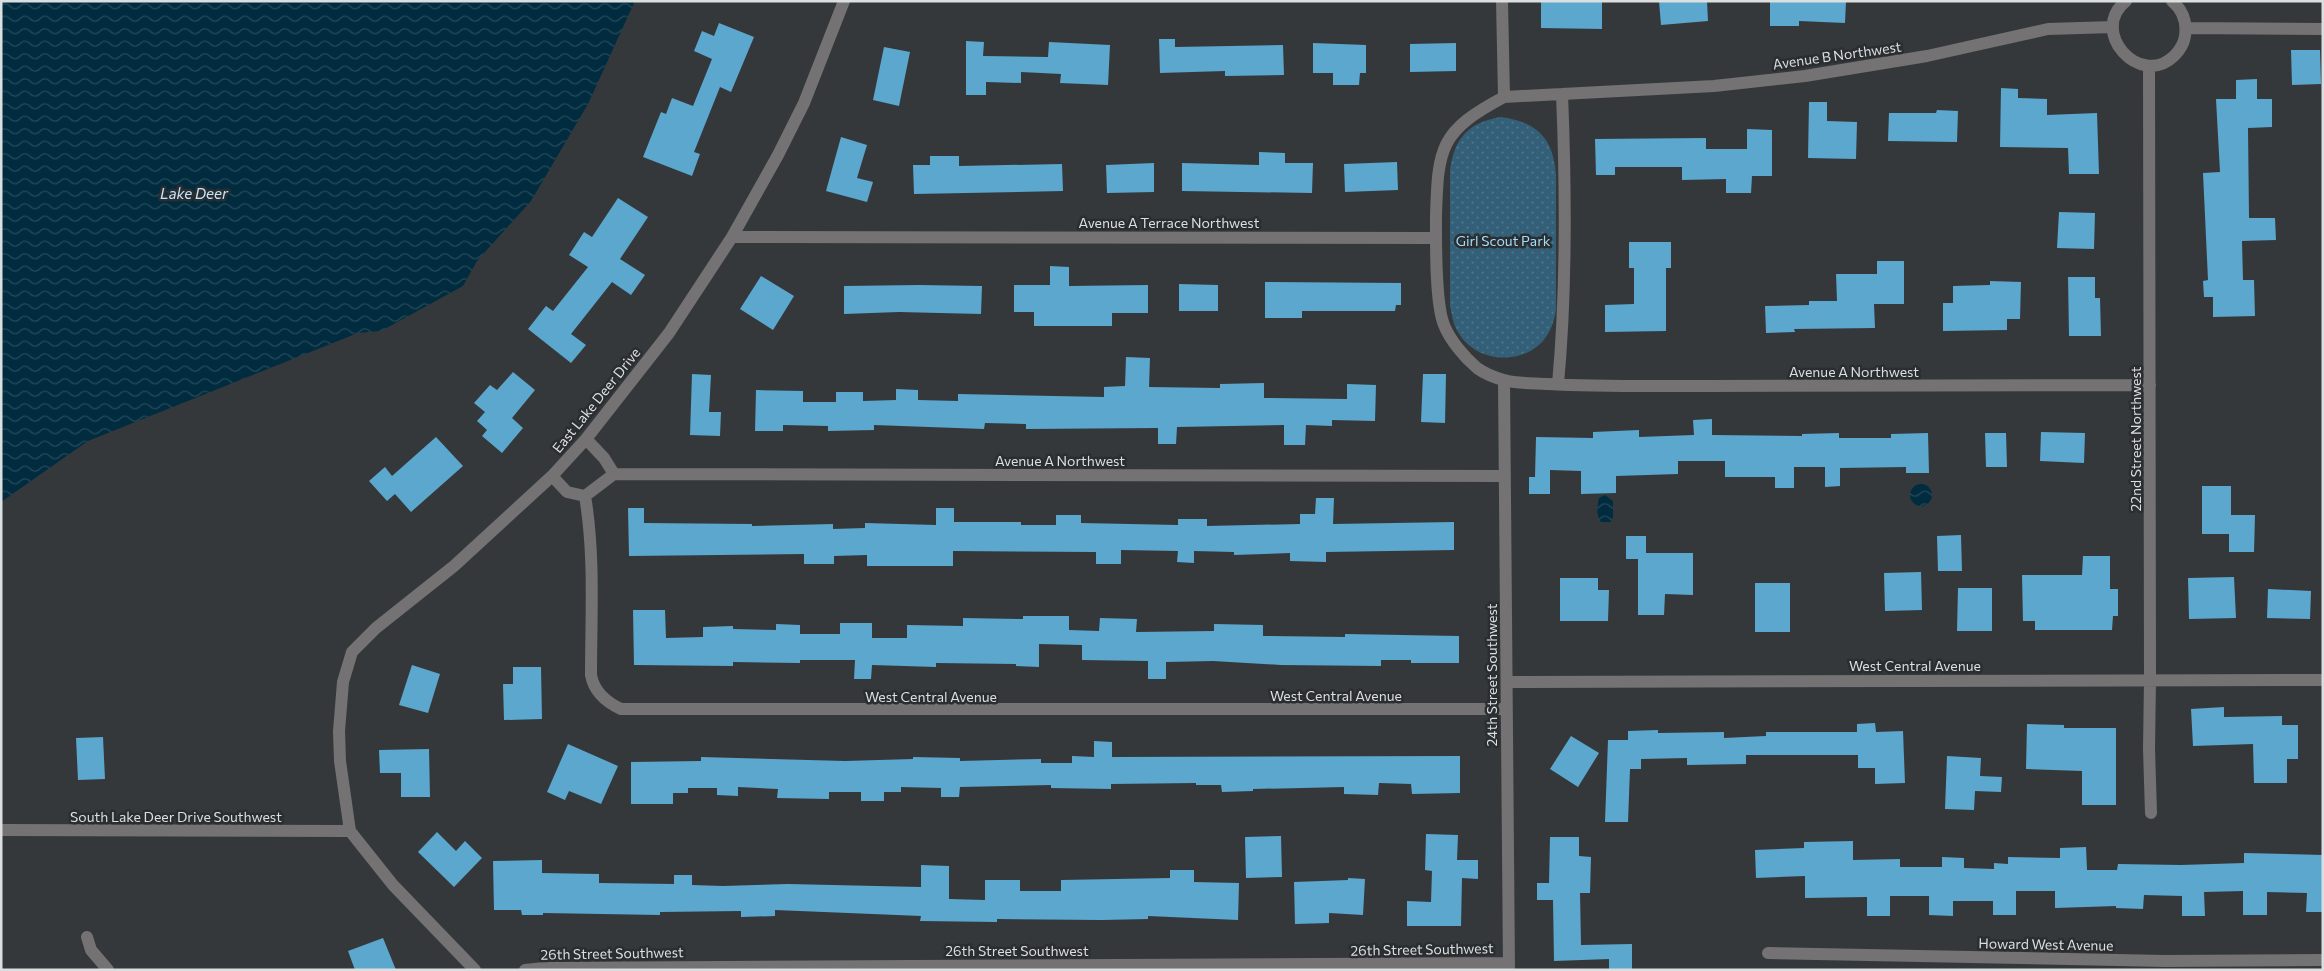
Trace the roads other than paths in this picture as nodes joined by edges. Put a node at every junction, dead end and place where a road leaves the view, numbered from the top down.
1 (844, 1) edge
2 (1502, 1) edge
3 (2126, 1) edge
4 (2172, 1) edge
5 (2113, 27) junction
6 (2186, 28) junction
7 (2323, 29) edge
8 (2149, 66) junction
9 (1562, 94) junction
10 (1504, 97) junction
11 (732, 237) junction
12 (1436, 238) junction
13 (1504, 380) junction
14 (1558, 384) junction
15 (2150, 385) junction
16 (586, 440) junction
17 (614, 474) junction
18 (552, 476) junction
19 (1505, 476) junction
20 (585, 496) junction
21 (2150, 680) junction
22 (2323, 680) edge
23 (1507, 682) junction
24 (1506, 709) junction
25 (2151, 813) dead end
26 (1, 830) edge
27 (350, 831) junction
28 (87, 936) dead end
29 (1768, 953) dead end
30 (2323, 960) edge
31 (1507, 967) edge
32 (108, 970) edge
33 (475, 970) edge
34 (525, 970) edge

1 - 11 street, East Lake Deer Drive
2 - 10 street
3 - 5 street
4 - 6 street
5 - 8 street
5 - 9 street, Avenue B Northwest
6 - 7 street
6 - 8 street
8 - 15 street, 22nd Street Northwest
9 - 10 street, Avenue B Northwest
9 - 14 street
10 - 12 street
11 - 12 street, Avenue A Terrace Northwest
11 - 16 street, East Lake Deer Drive
12 - 13 street
13 - 14 street, Avenue A Northwest
13 - 19 street, 24th Street Southwest
14 - 15 street, Avenue A Northwest
15 - 21 street, 22nd Street Northwest
16 - 17 street
16 - 18 street, East Lake Deer Drive
17 - 19 street, Avenue A Northwest
17 - 20 street
18 - 20 street
18 - 27 street, East Lake Deer Drive
19 - 23 street, 24th Street Southwest
20 - 24 street, West Central Avenue
21 - 22 street, West Central Avenue
21 - 23 street, West Central Avenue
21 - 25 street, 22nd Street Northwest
23 - 24 street, 24th Street Southwest
24 - 31 street, 24th Street Southwest
26 - 27 street, South Lake Deer Drive Southwest
27 - 33 street
28 - 32 street
29 - 30 street, Howard West Avenue
31 - 34 street, 26th Street Southwest

